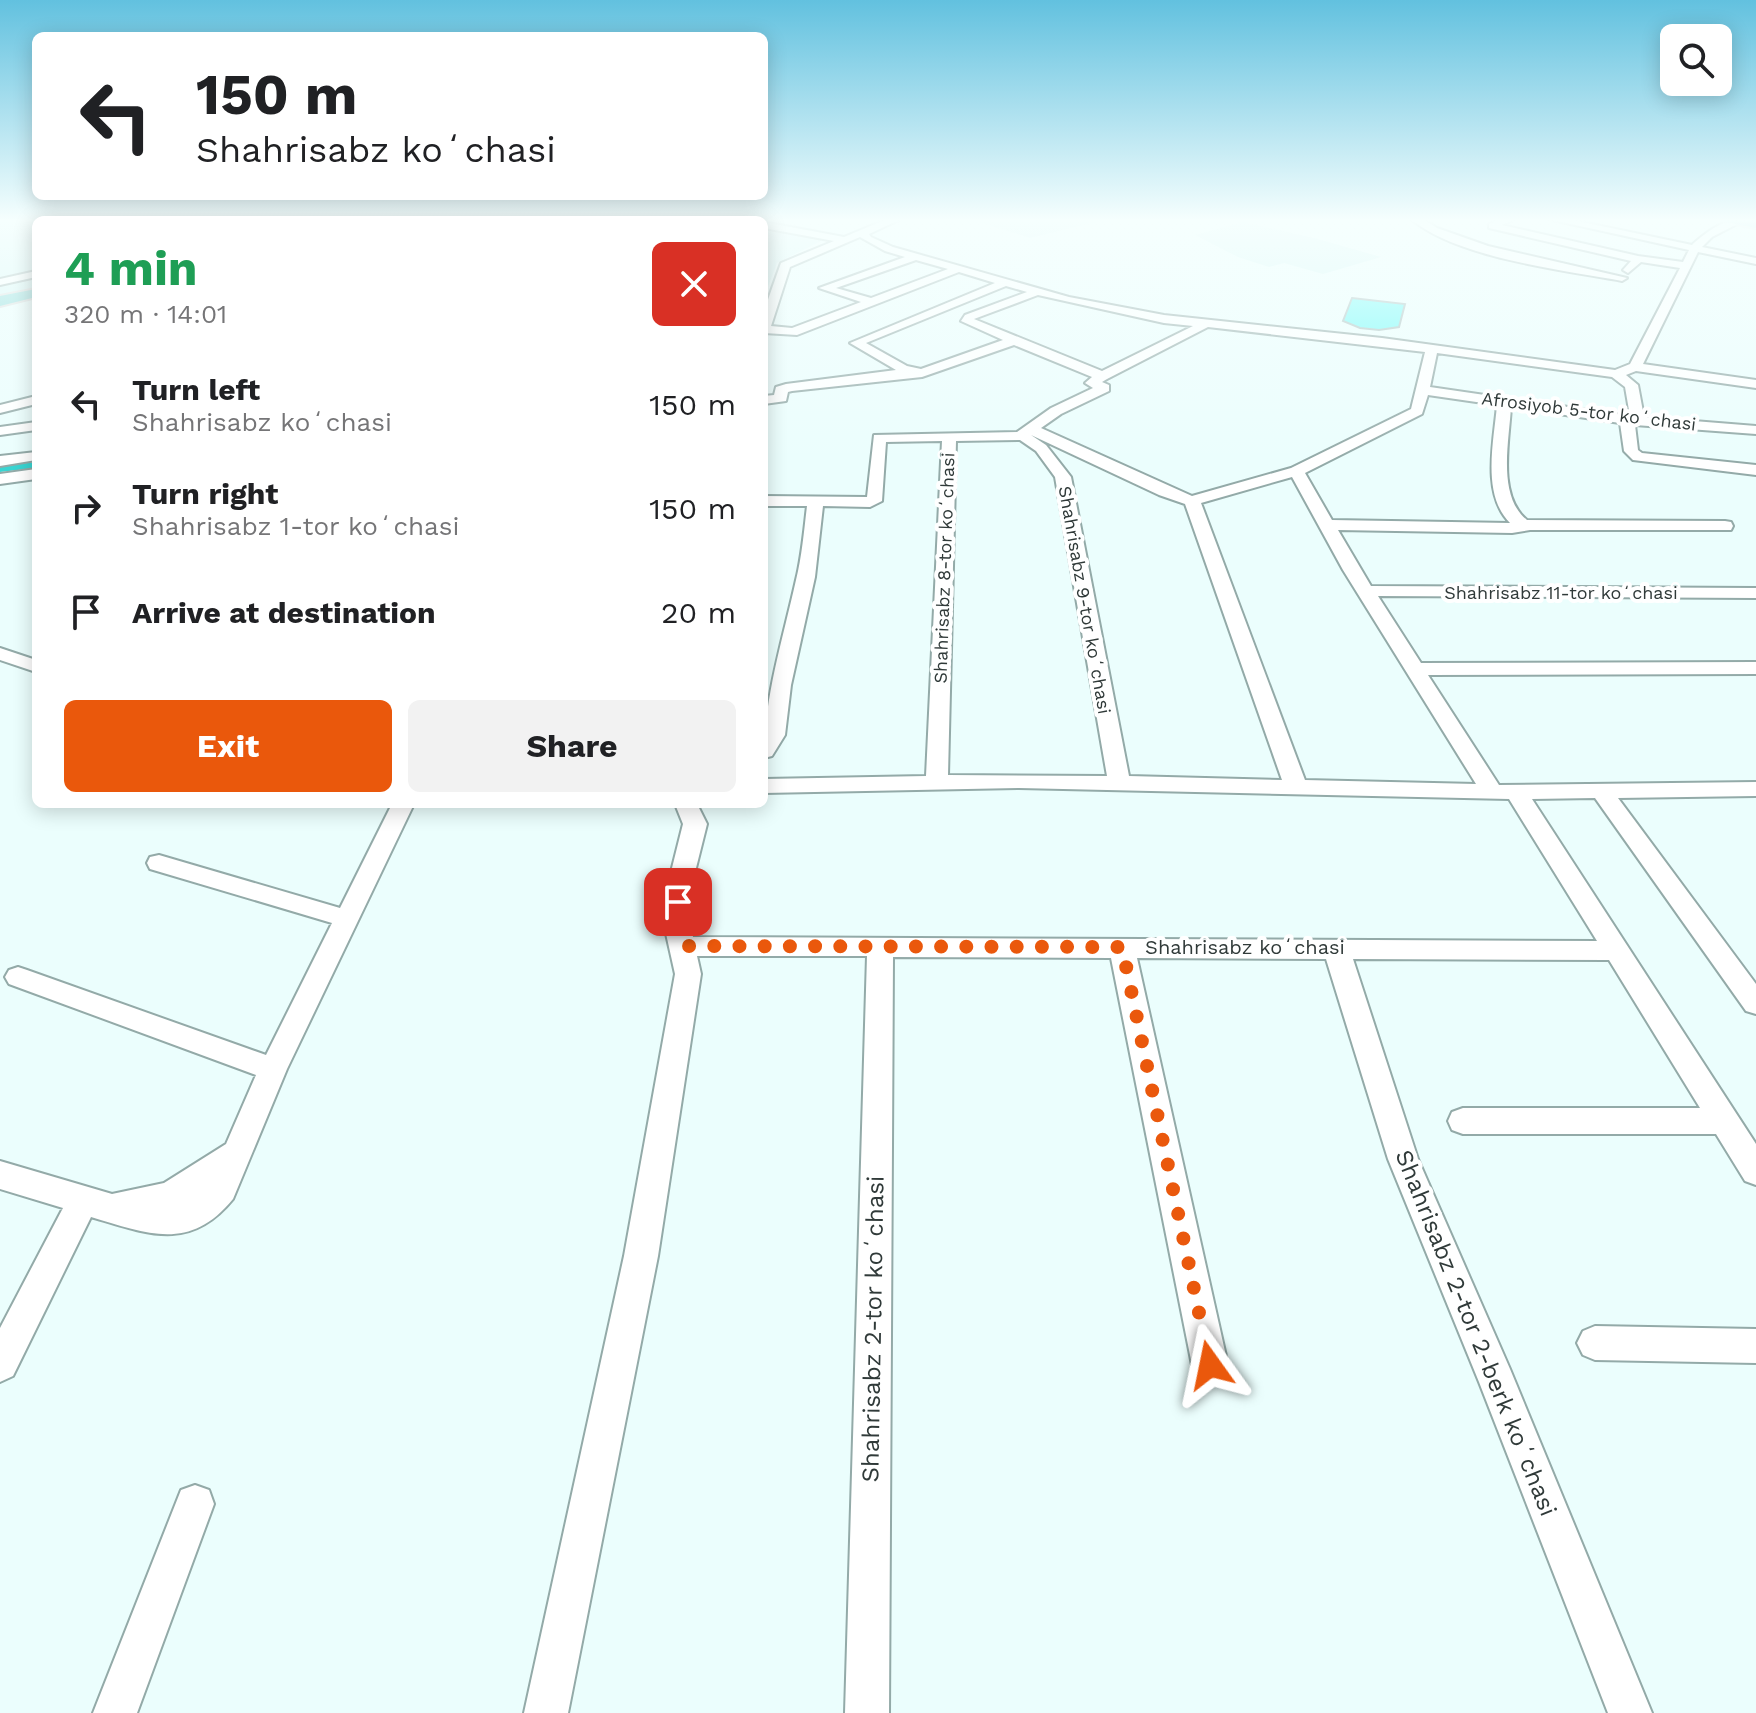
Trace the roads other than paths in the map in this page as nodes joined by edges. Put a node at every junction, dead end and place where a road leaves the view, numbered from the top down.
1 (862, 299) edge
2 (880, 299) edge
3 (965, 299) edge
4 (1019, 299) edge
5 (1070, 299) edge
6 (1671, 299) edge
7 (872, 302) junction
8 (1207, 323) junction
9 (768, 329) edge
10 (1015, 340) junction
11 (1432, 350) junction
12 (1635, 367) junction
13 (1756, 369) edge
14 (913, 372) junction
15 (1616, 374) junction
16 (1102, 376) junction
17 (1754, 384) edge
18 (1423, 390) junction
19 (768, 400) edge
20 (32, 401) edge
21 (1504, 402) junction
22 (0, 409) edge
23 (1632, 420) junction
24 (32, 427) edge
25 (1756, 430) edge
26 (0, 431) edge
27 (1026, 432) junction
28 (949, 437) junction
29 (32, 457) edge
30 (0, 461) edge
31 (1756, 470) edge
32 (1296, 471) junction
33 (32, 475) edge
34 (0, 479) edge
35 (768, 501) edge
36 (816, 501) junction
37 (1192, 501) junction
38 (1328, 525) junction
39 (1524, 526) junction
40 (1725, 526) dead end
41 (1367, 591) junction
42 (1756, 593) edge
43 (0, 654) edge
44 (32, 665) edge
45 (1756, 668) edge
46 (1414, 669) junction
47 (768, 745) edge
48 (937, 783) junction
49 (1119, 783) junction
50 (772, 786) edge
51 (1296, 787) junction
52 (1756, 789) edge
53 (1504, 791) junction
54 (1601, 791) junction
55 (401, 808) edge
56 (688, 808) edge
57 (159, 863) dead end
58 (348, 919) junction
59 (880, 945) junction
60 (684, 946) junction
61 (1122, 947) junction
62 (1336, 948) junction
63 (1614, 951) junction
64 (18, 977) dead end
65 (1756, 1004) edge
66 (273, 1069) junction
67 (1463, 1121) dead end
68 (1726, 1121) junction
69 (1756, 1171) edge
70 (0, 1175) edge
71 (97, 1203) junction
72 (1595, 1343) dead end
73 (1756, 1346) edge
74 (0, 1364) edge
75 (1210, 1365) dead end
76 (195, 1504) dead end
77 (115, 1713) edge
78 (546, 1713) edge
79 (867, 1713) edge
80 (1630, 1713) edge

1 - 7 street
2 - 7 street
3 - 14 street
4 - 10 street
5 - 8 street
6 - 12 street
7 - 9 street
8 - 11 street
8 - 16 street
10 - 14 street
10 - 16 street
11 - 15 street
11 - 18 street
12 - 15 street
12 - 17 street
13 - 17 street
14 - 19 street
15 - 23 street
16 - 27 street
18 - 21 street, Afrosiyob 5-tor koʻchasi
18 - 32 street
20 - 22 street
21 - 23 street, Afrosiyob 5-tor koʻchasi
21 - 39 street
23 - 25 street, Afrosiyob 5-tor koʻchasi
23 - 31 street
24 - 26 street
27 - 28 street, Shahrisabz 8-tor koʻchasi
27 - 37 street
27 - 49 street, Shahrisabz 9-tor koʻchasi
28 - 36 street
28 - 48 street, Shahrisabz 8-tor koʻchasi
29 - 30 street
32 - 37 street
32 - 38 street
33 - 34 street
35 - 36 street
36 - 47 street
37 - 51 street
38 - 39 street
38 - 41 street
39 - 40 street
41 - 42 street, Shahrisabz 11-tor koʻchasi
41 - 46 street
43 - 44 street
45 - 46 street
46 - 53 street
48 - 49 street
48 - 50 street
49 - 51 street
51 - 53 street
52 - 54 street
53 - 54 street
53 - 63 street
54 - 65 street
55 - 58 street
56 - 60 street
57 - 58 street
58 - 66 street
59 - 60 street, Shahrisabz koʻchasi
59 - 61 street, Shahrisabz koʻchasi
59 - 79 street, Shahrisabz 2-tor koʻchasi
60 - 78 street
61 - 62 street, Shahrisabz koʻchasi
61 - 75 street
62 - 63 street, Shahrisabz koʻchasi
62 - 80 street, Shahrisabz 2-tor 2-berk koʻchasi
63 - 68 street
64 - 66 street
66 - 71 street
67 - 68 street
68 - 69 street
70 - 71 street
71 - 74 street
72 - 73 street
76 - 77 street

